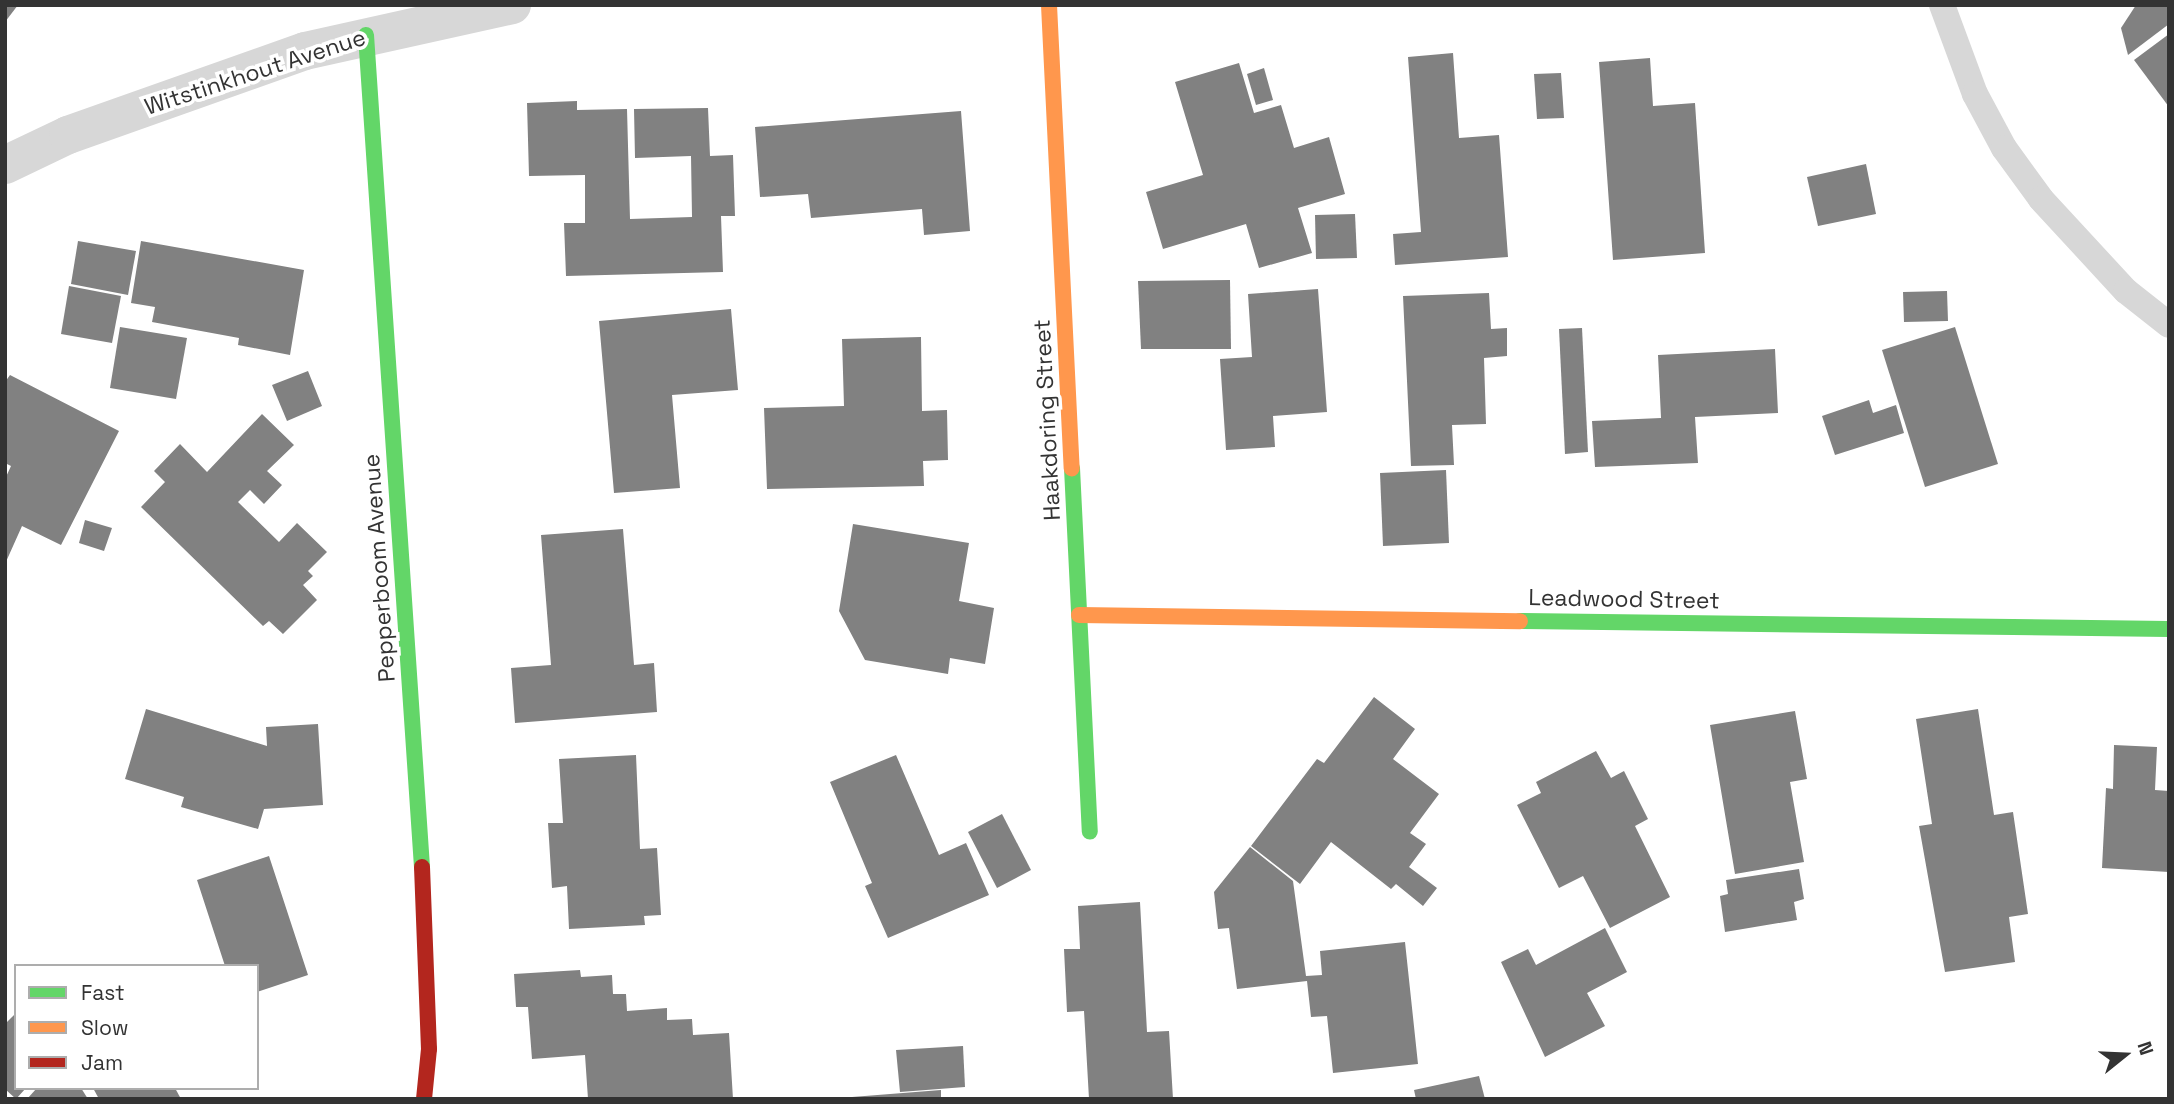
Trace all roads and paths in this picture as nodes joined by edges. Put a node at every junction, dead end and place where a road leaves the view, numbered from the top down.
1 (512, 5) edge
2 (1049, 5) edge
3 (1942, 5) edge
4 (366, 35) junction
5 (5, 165) edge
6 (2169, 325) edge
7 (1079, 615) junction
8 (2169, 629) edge
9 (1090, 832) dead end
10 (424, 1099) edge

1 - 4 street, Witstinkhout Avenue
2 - 7 street, Haakdoring Street
3 - 6 lane
4 - 5 street, Witstinkhout Avenue
4 - 10 street, Pepperboom Avenue
7 - 8 street, Leadwood Street
7 - 9 street, Haakdoring Street

